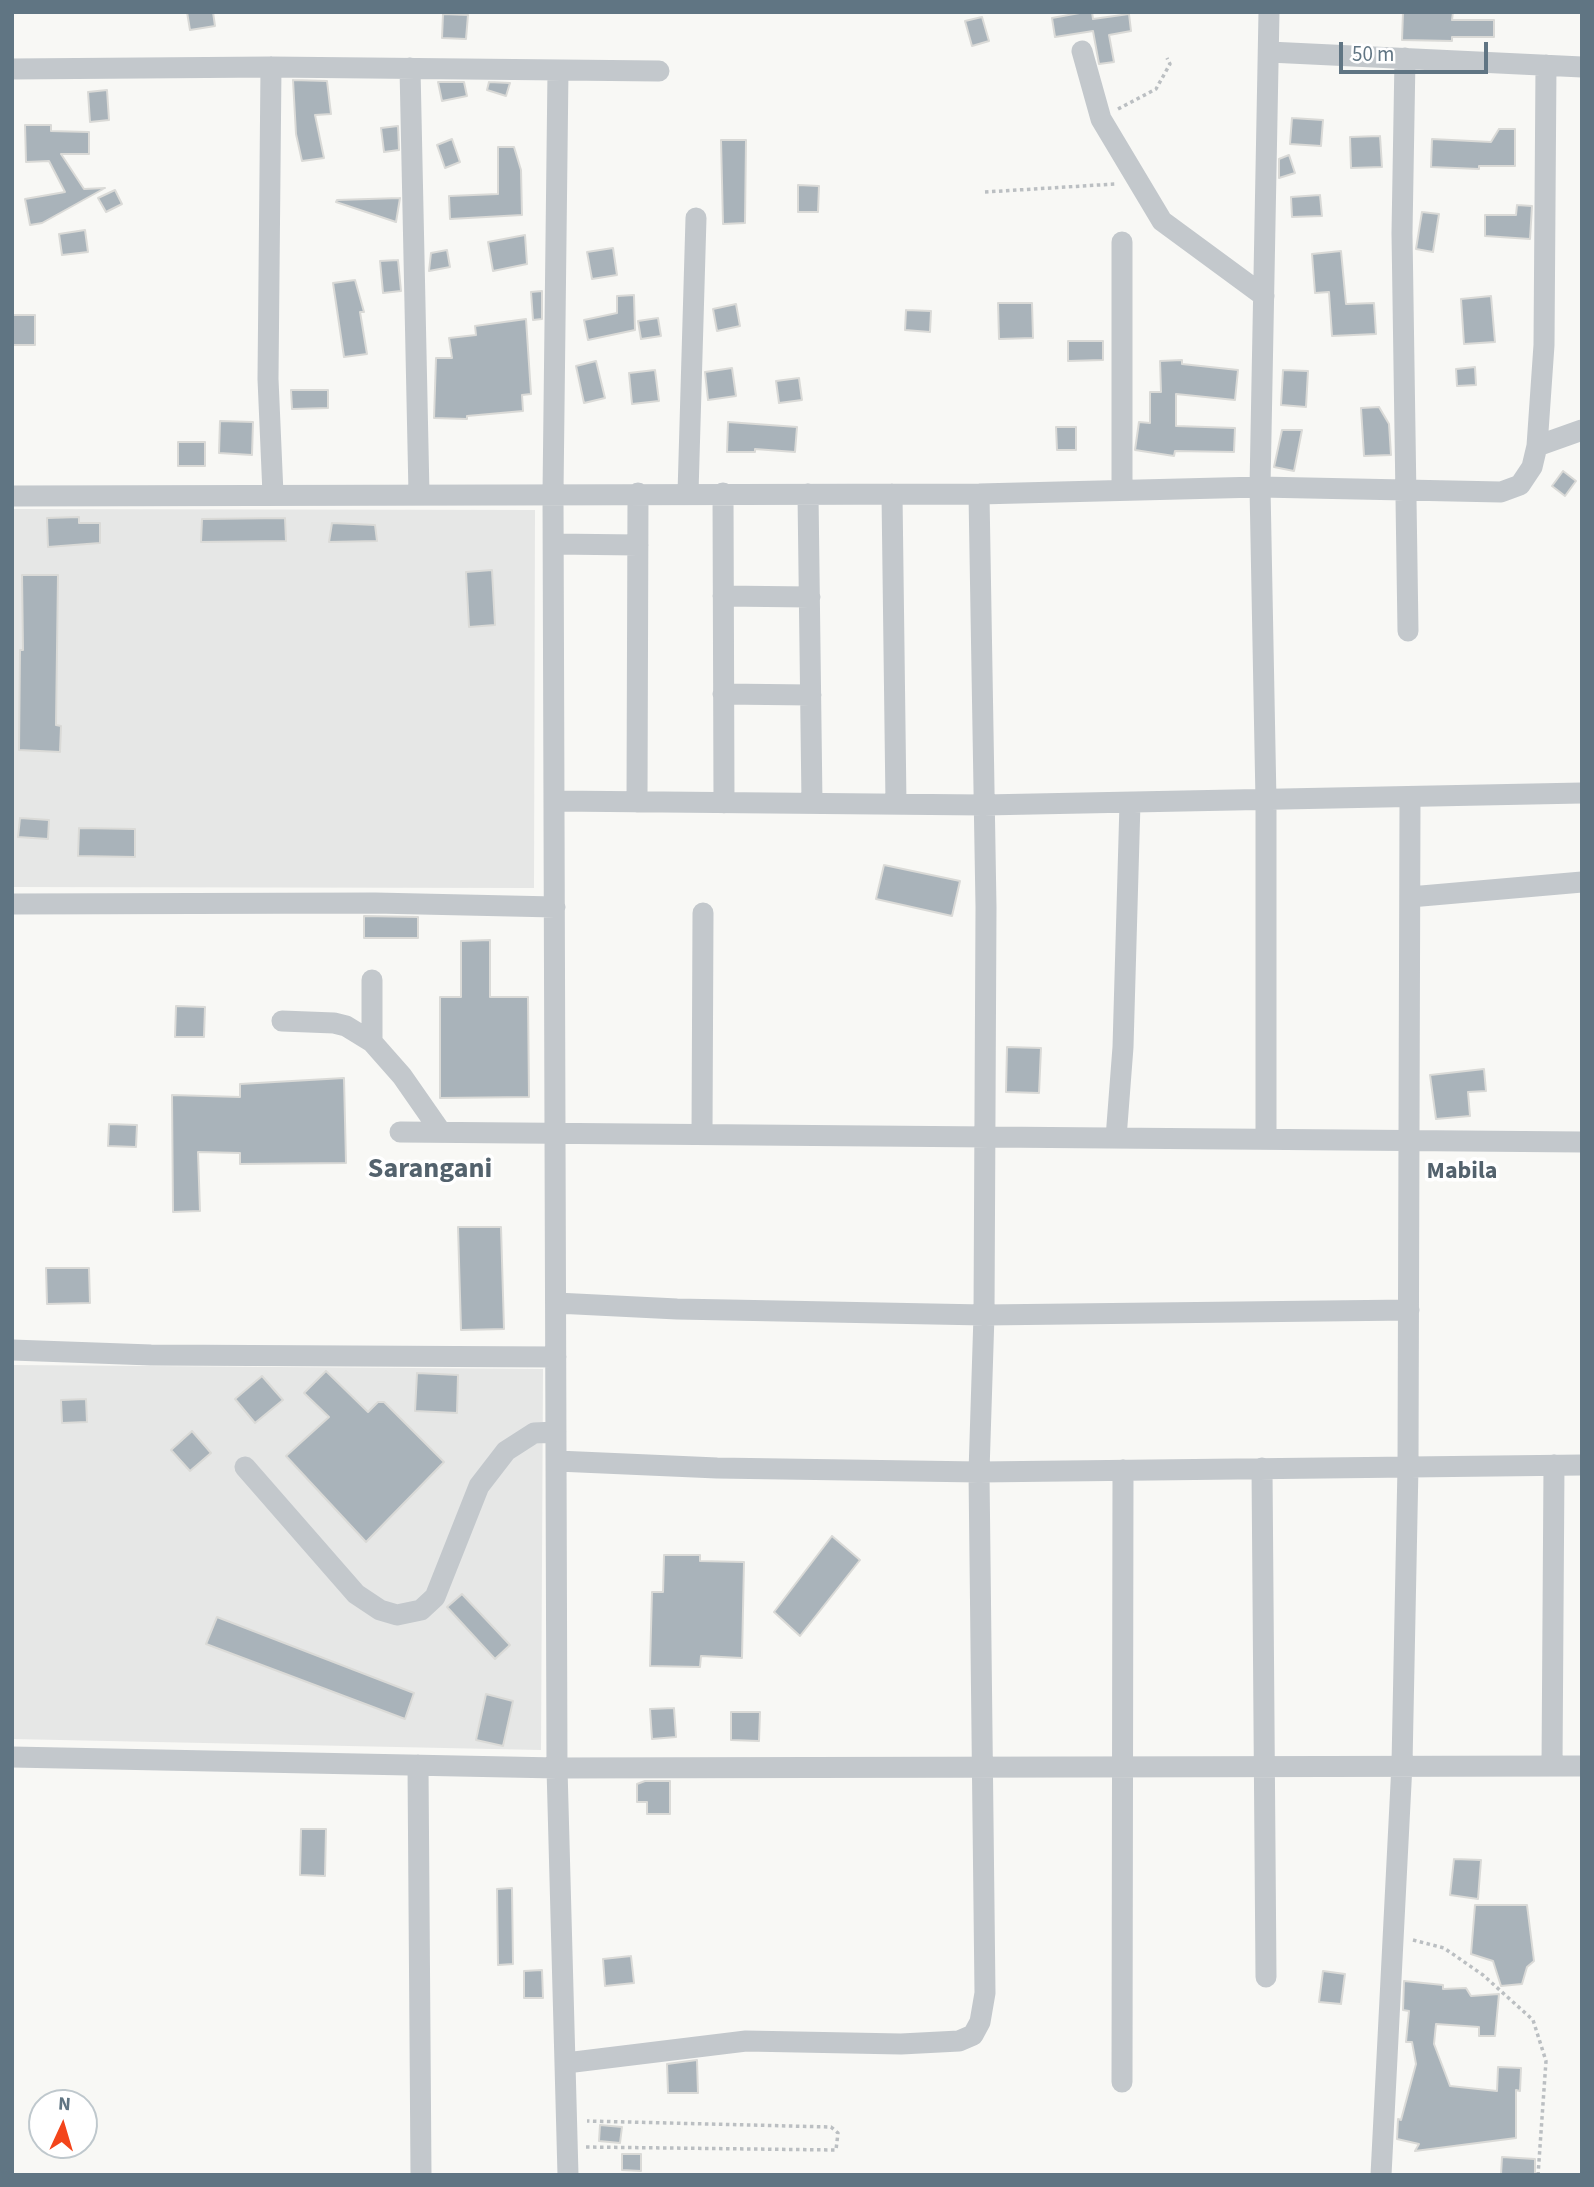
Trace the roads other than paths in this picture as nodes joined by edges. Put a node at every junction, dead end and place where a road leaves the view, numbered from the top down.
1 (1269, 12) edge
2 (1082, 51) dead end
3 (1269, 52) junction
4 (1405, 58) junction
5 (1546, 65) junction
6 (271, 67) junction
7 (1582, 67) edge
8 (410, 68) junction
9 (12, 69) edge
10 (558, 70) junction
11 (659, 71) dead end
12 (696, 218) dead end
13 (1122, 242) dead end
14 (1264, 296) junction
15 (1582, 430) edge
16 (1537, 446) junction
17 (1260, 487) junction
18 (1406, 490) junction
19 (1122, 491) junction
20 (553, 493) junction
21 (688, 493) junction
22 (419, 494) junction
23 (638, 494) junction
24 (723, 494) junction
25 (808, 494) junction
26 (892, 494) junction
27 (979, 494) junction
28 (273, 495) junction
29 (12, 496) edge
30 (554, 544) junction
31 (638, 545) junction
32 (723, 596) junction
33 (810, 597) junction
34 (1408, 631) dead end
35 (723, 694) junction
36 (811, 695) junction
37 (1582, 793) edge
38 (1410, 799) junction
39 (555, 801) junction
40 (1266, 801) junction
41 (637, 802) junction
42 (724, 803) junction
43 (812, 803) junction
44 (1130, 803) junction
45 (896, 804) junction
46 (985, 805) junction
47 (1582, 882) edge
48 (1410, 897) junction
49 (12, 904) edge
50 (555, 907) junction
51 (703, 913) dead end
52 (372, 980) dead end
53 (282, 1021) dead end
54 (372, 1042) junction
55 (400, 1132) dead end
56 (441, 1132) junction
57 (555, 1134) junction
58 (702, 1134) junction
59 (984, 1137) junction
60 (1116, 1138) junction
61 (1266, 1138) junction
62 (1409, 1140) junction
63 (1582, 1142) edge
64 (556, 1303) junction
65 (1409, 1310) junction
66 (984, 1315) junction
67 (12, 1350) edge
68 (556, 1356) junction
69 (556, 1432) junction
70 (556, 1461) junction
71 (1554, 1465) junction
72 (1582, 1465) edge
73 (1408, 1466) junction
74 (246, 1467) dead end
75 (1262, 1468) junction
76 (1123, 1470) junction
77 (979, 1472) junction
78 (12, 1757) edge
79 (1402, 1764) junction
80 (418, 1765) junction
81 (1265, 1766) junction
82 (1552, 1766) junction
83 (1582, 1766) edge
84 (1122, 1767) junction
85 (558, 1768) junction
86 (981, 1768) junction
87 (1266, 1978) dead end
88 (566, 2063) junction
89 (1122, 2082) dead end
90 (421, 2175) edge
91 (568, 2175) edge
92 (1381, 2175) edge

1 - 3 street
2 - 14 street
3 - 4 street
3 - 14 street
4 - 5 street
4 - 18 street
5 - 7 street
5 - 16 street
6 - 8 street
6 - 9 street
6 - 28 street
8 - 10 street
8 - 22 street
10 - 11 street
10 - 20 street
12 - 21 street
13 - 19 street
14 - 17 street
15 - 16 street
16 - 18 street
17 - 18 street
17 - 19 street
17 - 40 street
18 - 34 street
19 - 27 street
20 - 22 street
20 - 23 street
20 - 30 street
21 - 23 street
21 - 24 street
22 - 28 street
23 - 31 street
24 - 25 street
24 - 32 street
25 - 26 street
25 - 33 street
26 - 27 street
26 - 45 street
27 - 46 street
28 - 29 street
30 - 31 street
30 - 39 street
31 - 41 street
32 - 33 street
32 - 35 street
33 - 36 street
35 - 36 street
35 - 42 street
36 - 43 street
37 - 38 street
38 - 40 street
38 - 48 street
39 - 41 street
39 - 50 street
40 - 44 street
40 - 61 street
41 - 42 street
42 - 43 street
43 - 45 street
44 - 46 street
44 - 60 street
45 - 46 street
46 - 59 street
47 - 48 street
48 - 62 street
49 - 50 street
50 - 57 street
51 - 58 street
52 - 54 street
53 - 54 street
54 - 56 street
55 - 56 street
56 - 57 street
57 - 58 street
57 - 64 street
58 - 59 street
59 - 60 street
59 - 66 street
60 - 61 street
61 - 62 street
62 - 63 street
62 - 65 street
64 - 66 street
64 - 68 street
65 - 66 street
65 - 73 street
66 - 77 street
67 - 68 street
68 - 69 street
69 - 70 street
69 - 74 street
70 - 77 street
70 - 85 street
71 - 72 street
71 - 73 street
71 - 82 street
73 - 75 street
73 - 79 street
75 - 76 street
75 - 81 street
76 - 77 street
76 - 84 street
77 - 86 street
78 - 80 street
79 - 81 street
79 - 82 street
79 - 92 street
80 - 85 street
80 - 90 street
81 - 84 street
81 - 87 street
82 - 83 street
84 - 86 street
84 - 89 street
85 - 86 street
85 - 88 street
86 - 88 street
88 - 91 street

